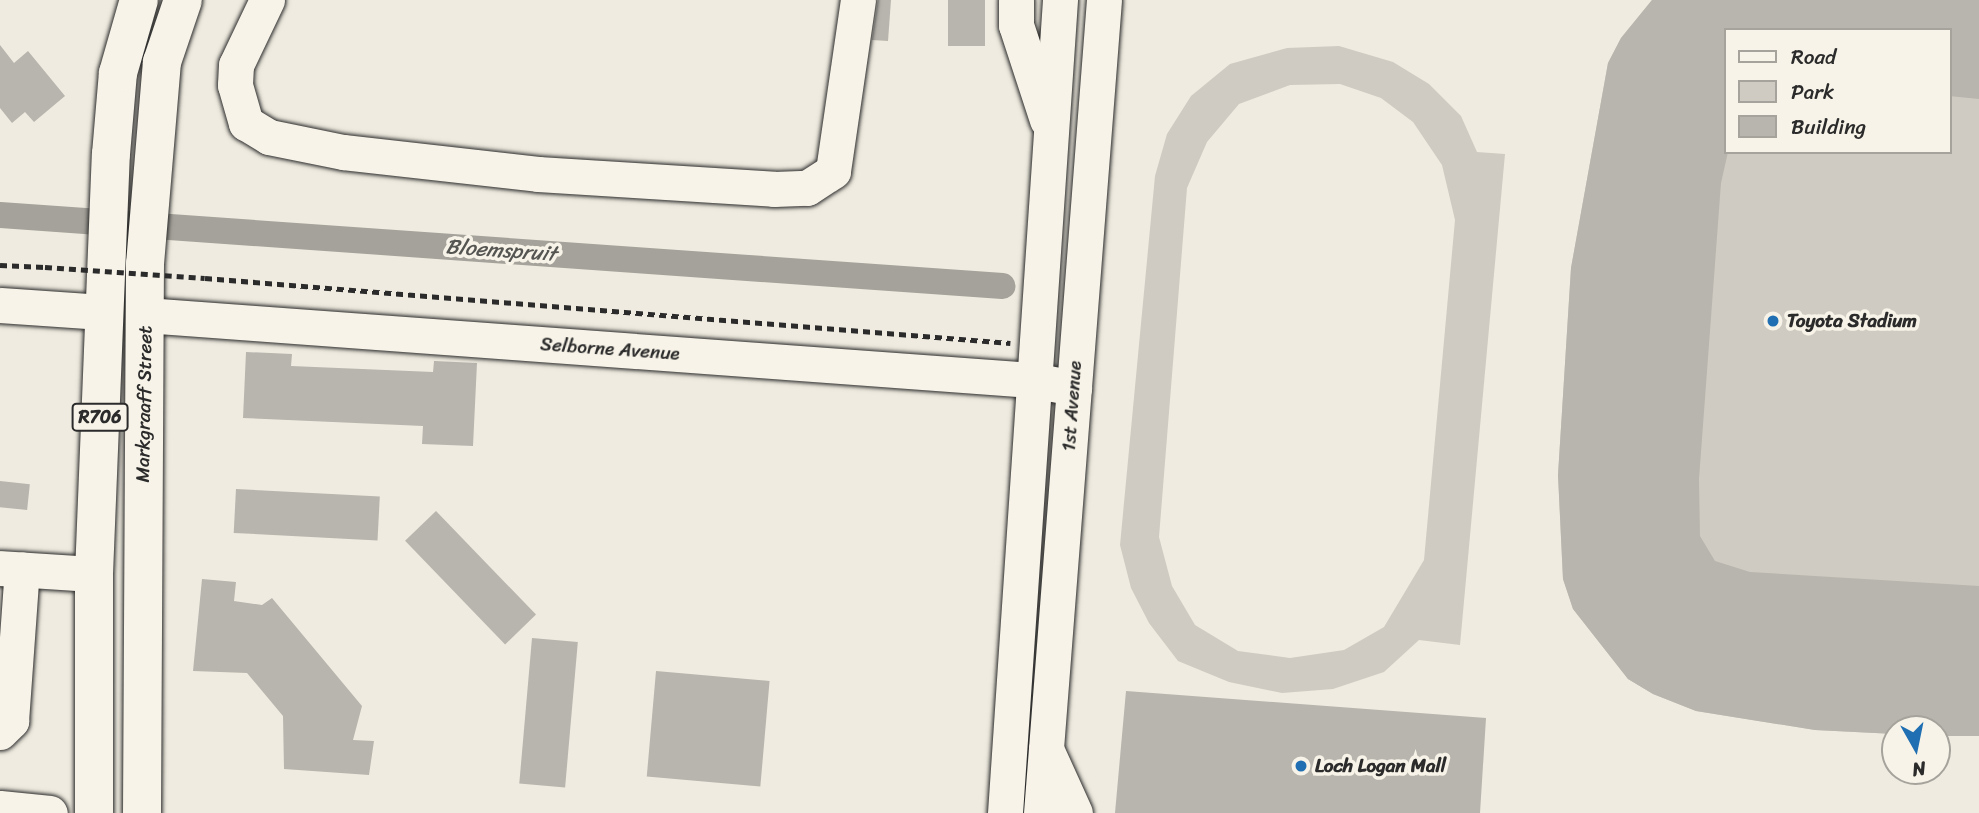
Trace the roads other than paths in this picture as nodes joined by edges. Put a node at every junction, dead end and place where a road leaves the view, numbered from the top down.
1 (139, 0) edge
2 (183, 0) edge
3 (267, 0) edge
4 (858, 0) edge
5 (1016, 0) edge
6 (1060, 0) edge
7 (1104, 0) edge
8 (1051, 129) junction
9 (0, 305) edge
10 (103, 312) junction
11 (145, 315) junction
12 (1032, 380) junction
13 (1074, 388) junction
14 (141, 558) junction
15 (11, 569) edge
16 (94, 574) junction
17 (0, 732) edge
18 (1046, 749) junction
19 (0, 808) edge
20 (50, 813) edge
21 (94, 813) edge
22 (142, 813) edge
23 (1005, 813) edge
24 (1041, 813) edge
25 (1074, 813) edge

1 - 10 main road, R706
2 - 11 main road, Markgraaff Street / R706
3 - 4 street
5 - 8 street
6 - 8 street
7 - 13 street, 1st Avenue
8 - 12 street
9 - 10 street
10 - 16 main road, R706
11 - 12 street, Selborne Avenue
11 - 14 main road, Markgraaff Street / R706
12 - 13 street, Selborne Avenue
12 - 23 street
13 - 18 street, 1st Avenue
14 - 16 main road
14 - 22 main road, Markgraaff Street / R706
15 - 16 street
15 - 17 street
16 - 21 main road, R706
18 - 24 street, 1st Avenue
18 - 25 street
19 - 20 street

